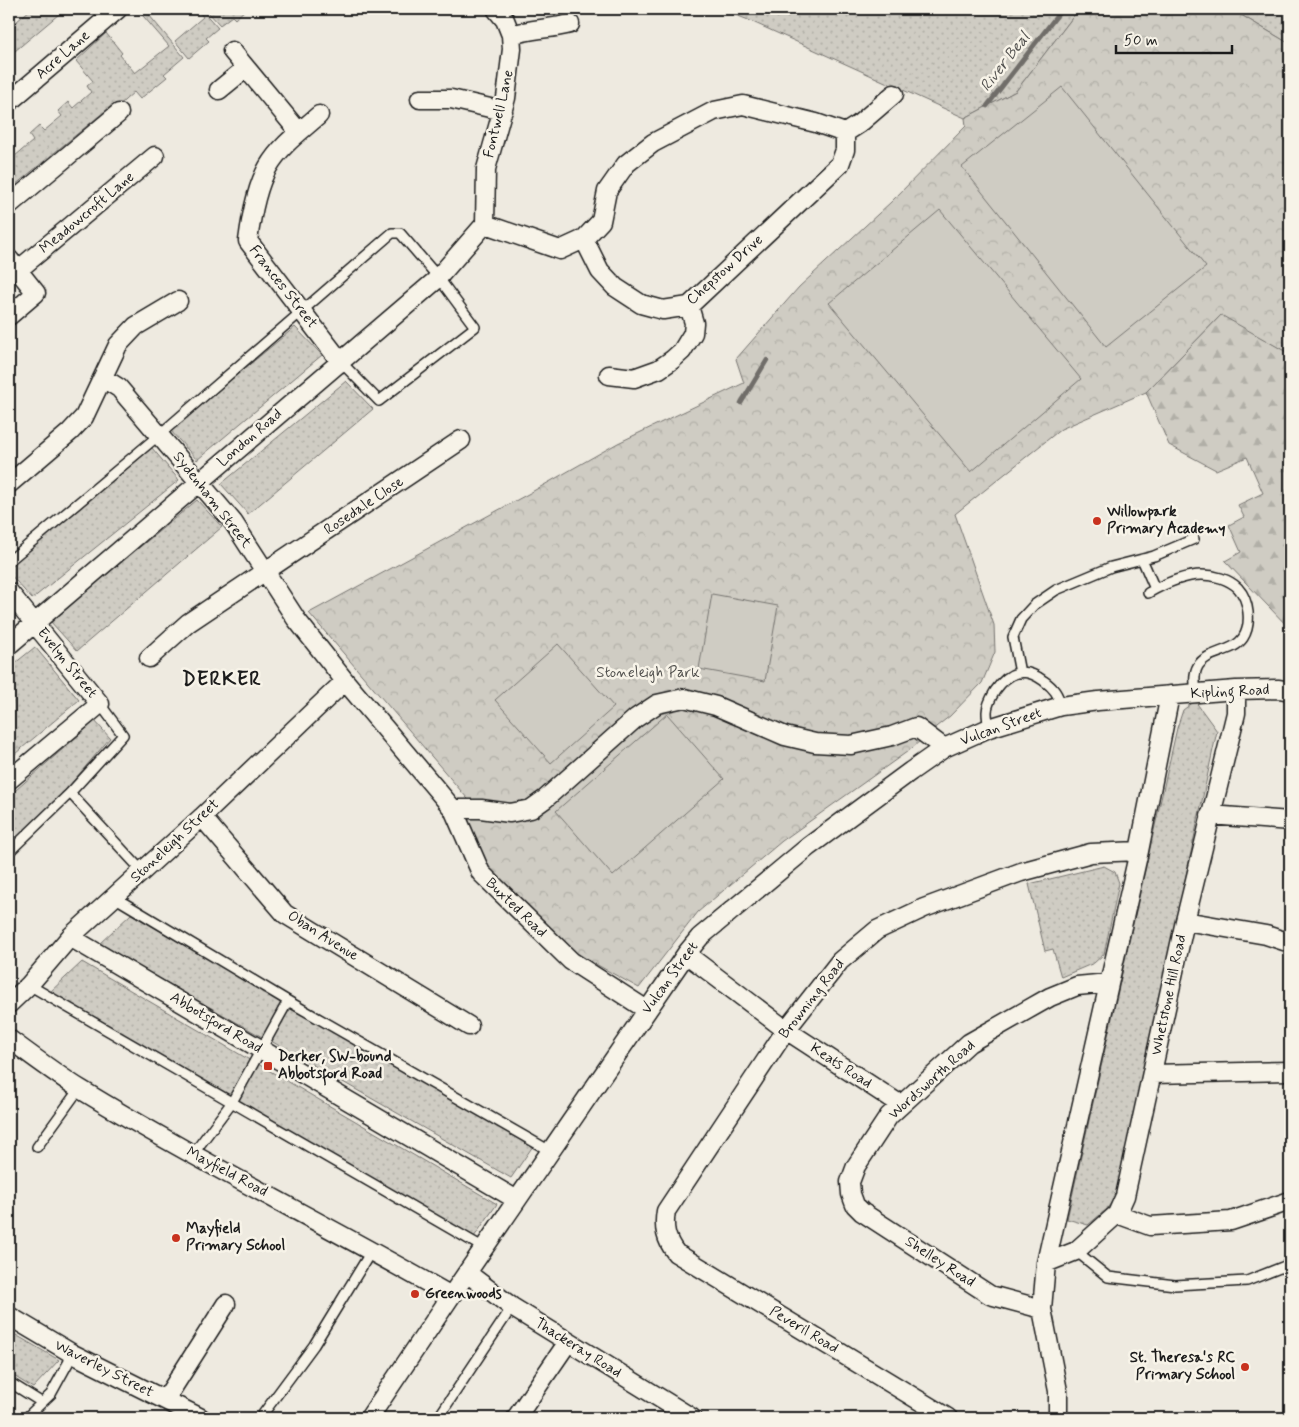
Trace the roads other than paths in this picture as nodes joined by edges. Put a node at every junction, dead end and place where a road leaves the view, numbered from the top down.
1 (118, 9) edge
2 (496, 9) edge
3 (570, 24) dead end
4 (511, 35) junction
5 (232, 52) dead end
6 (246, 68) junction
7 (219, 90) dead end
8 (894, 94) dead end
9 (420, 99) dead end
10 (9, 102) edge
11 (502, 111) junction
12 (119, 113) dead end
13 (319, 115) dead end
14 (299, 132) junction
15 (845, 134) junction
16 (155, 156) dead end
17 (9, 206) edge
18 (485, 224) junction
19 (584, 239) junction
20 (14, 265) edge
21 (438, 277) junction
22 (178, 301) dead end
23 (688, 306) junction
24 (302, 311) junction
25 (9, 316) edge
26 (340, 361) junction
27 (609, 374) dead end
28 (103, 378) junction
29 (159, 435) junction
30 (462, 440) dead end
31 (199, 481) junction
32 (9, 484) edge
33 (1194, 539) dead end
34 (1142, 559) junction
35 (9, 561) edge
36 (266, 572) junction
37 (9, 592) edge
38 (34, 624) junction
39 (9, 645) edge
40 (149, 658) dead end
41 (1020, 672) junction
42 (345, 681) junction
43 (1236, 690) junction
44 (1290, 691) edge
45 (1196, 693) junction
46 (1170, 695) junction
47 (100, 704) junction
48 (1061, 706) junction
49 (989, 728) junction
50 (944, 748) junction
51 (9, 780) edge
52 (70, 793) junction
53 (453, 809) junction
54 (1210, 815) junction
55 (202, 817) junction
56 (1290, 821) edge
57 (1139, 851) junction
58 (9, 852) edge
59 (142, 871) junction
60 (114, 897) junction
61 (1185, 921) junction
62 (70, 937) junction
63 (1290, 942) edge
64 (686, 954) junction
65 (1108, 983) junction
66 (29, 985) junction
67 (288, 1001) junction
68 (9, 1004) edge
69 (646, 1010) junction
70 (469, 1026) dead end
71 (786, 1030) junction
72 (9, 1040) edge
73 (262, 1050) junction
74 (1290, 1072) edge
75 (1152, 1074) junction
76 (79, 1089) junction
77 (232, 1102) junction
78 (901, 1105) junction
79 (37, 1147) dead end
80 (550, 1151) junction
81 (193, 1154) junction
82 (851, 1194) joint
83 (517, 1200) junction
84 (1290, 1201) edge
85 (1116, 1214) junction
86 (666, 1235) joint
87 (484, 1248) junction
88 (372, 1250) junction
89 (1076, 1251) junction
90 (1046, 1263) junction
91 (1290, 1264) edge
92 (467, 1273) junction
93 (451, 1296) junction
94 (226, 1304) dead end
95 (512, 1307) junction
96 (1042, 1309) junction
97 (9, 1316) edge
98 (568, 1342) junction
99 (73, 1354) junction
100 (9, 1382) edge
101 (166, 1400) junction
102 (41, 1402) junction
103 (26, 1418) edge
104 (201, 1418) edge
105 (260, 1418) edge
106 (369, 1418) edge
107 (438, 1418) edge
108 (516, 1418) edge
109 (692, 1418) edge
110 (948, 1418) edge
111 (1058, 1418) edge

1 - 10 street, Acre Lane
2 - 4 street, Fontwell Lane
3 - 4 street
4 - 11 street, Fontwell Lane
5 - 6 street
6 - 7 street
6 - 14 street
8 - 15 street
9 - 11 street
11 - 18 street, Fontwell Lane
12 - 17 street
13 - 14 street, Frances Street
14 - 24 street, Frances Street
15 - 19 street
15 - 23 street, Chepstow Drive
16 - 20 street, Meadowcroft Lane
18 - 19 street
18 - 21 street, London Road
19 - 23 street, Chepstow Drive
20 - 25 street
21 - 24 lane
21 - 26 street, London Road
21 - 26 lane
22 - 28 street
23 - 27 street
24 - 26 street, Frances Street
24 - 29 lane
26 - 31 street, London Road
28 - 29 street, Sydenham Street
28 - 32 street
29 - 31 street, Sydenham Street
29 - 35 lane
30 - 36 street, Rosedale Close
31 - 36 street, Sydenham Street
31 - 38 street, London Road
33 - 34 lane
34 - 41 lane
34 - 45 lane
36 - 40 street, Rosedale Close
36 - 42 street, Sydenham Street
37 - 38 street, Evelyn Street
38 - 39 street, London Road
38 - 47 street, Evelyn Street
41 - 48 lane
41 - 49 lane
42 - 53 street, Buxted Road
42 - 55 street, Stoneleigh Street
43 - 44 street, Kipling Road
43 - 45 street, Kipling Road
43 - 54 street, Whetstone Hill Road
45 - 46 street, Kipling Road
46 - 48 street, Vulcan Street
46 - 57 street
47 - 51 street, Evelyn Street
47 - 52 lane
48 - 49 street, Vulcan Street
49 - 50 street, Vulcan Street
50 - 53 street
50 - 64 street, Vulcan Street
52 - 58 lane
52 - 59 lane
53 - 69 street, Buxted Road
54 - 56 street
54 - 61 street, Whetstone Hill Road
55 - 59 street, Stoneleigh Street
55 - 70 street, Oban Avenue
57 - 65 street
57 - 71 street, Browning Road
59 - 60 street, Stoneleigh Street
60 - 62 street, Stoneleigh Street
60 - 67 lane
61 - 63 street
61 - 75 street, Whetstone Hill Road
62 - 66 street, Stoneleigh Street
62 - 73 street, Abbotsford Road
64 - 69 street, Vulcan Street
64 - 71 street, Keats Road
65 - 78 street, Wordsworth Road
65 - 90 street
66 - 68 street, Stoneleigh Street
66 - 77 lane
67 - 73 lane
67 - 80 lane
69 - 80 street, Vulcan Street
71 - 78 street, Keats Road
71 - 86 street, Browning Road
72 - 76 street, Mayfield Road
73 - 77 lane
73 - 83 street, Abbotsford Road
74 - 75 street
75 - 85 street, Whetstone Hill Road
76 - 79 lane
76 - 81 street, Mayfield Road
77 - 81 lane
77 - 87 lane
78 - 82 street, Wordsworth Road
80 - 83 street, Vulcan Street
81 - 88 street, Mayfield Road
82 - 96 street, Shelley Road
83 - 87 street, Vulcan Street
84 - 85 street
85 - 89 street, Whetstone Hill Road
86 - 110 street, Peveril Road
87 - 92 street, Vulcan Street
88 - 93 street, Mayfield Road
88 - 105 lane
89 - 90 street, Whetstone Hill Road
89 - 91 lane
90 - 96 street
92 - 93 street, Vulcan Street
92 - 95 street, Thackeray Road
93 - 106 street, Vulcan Street
94 - 101 street
95 - 98 street, Thackeray Road
95 - 107 lane
96 - 111 street
97 - 99 street, Waverley Street
98 - 108 street
98 - 109 street, Thackeray Road
99 - 101 street, Waverley Street
99 - 102 lane
100 - 102 lane
101 - 104 street, Waverley Street
102 - 103 lane

